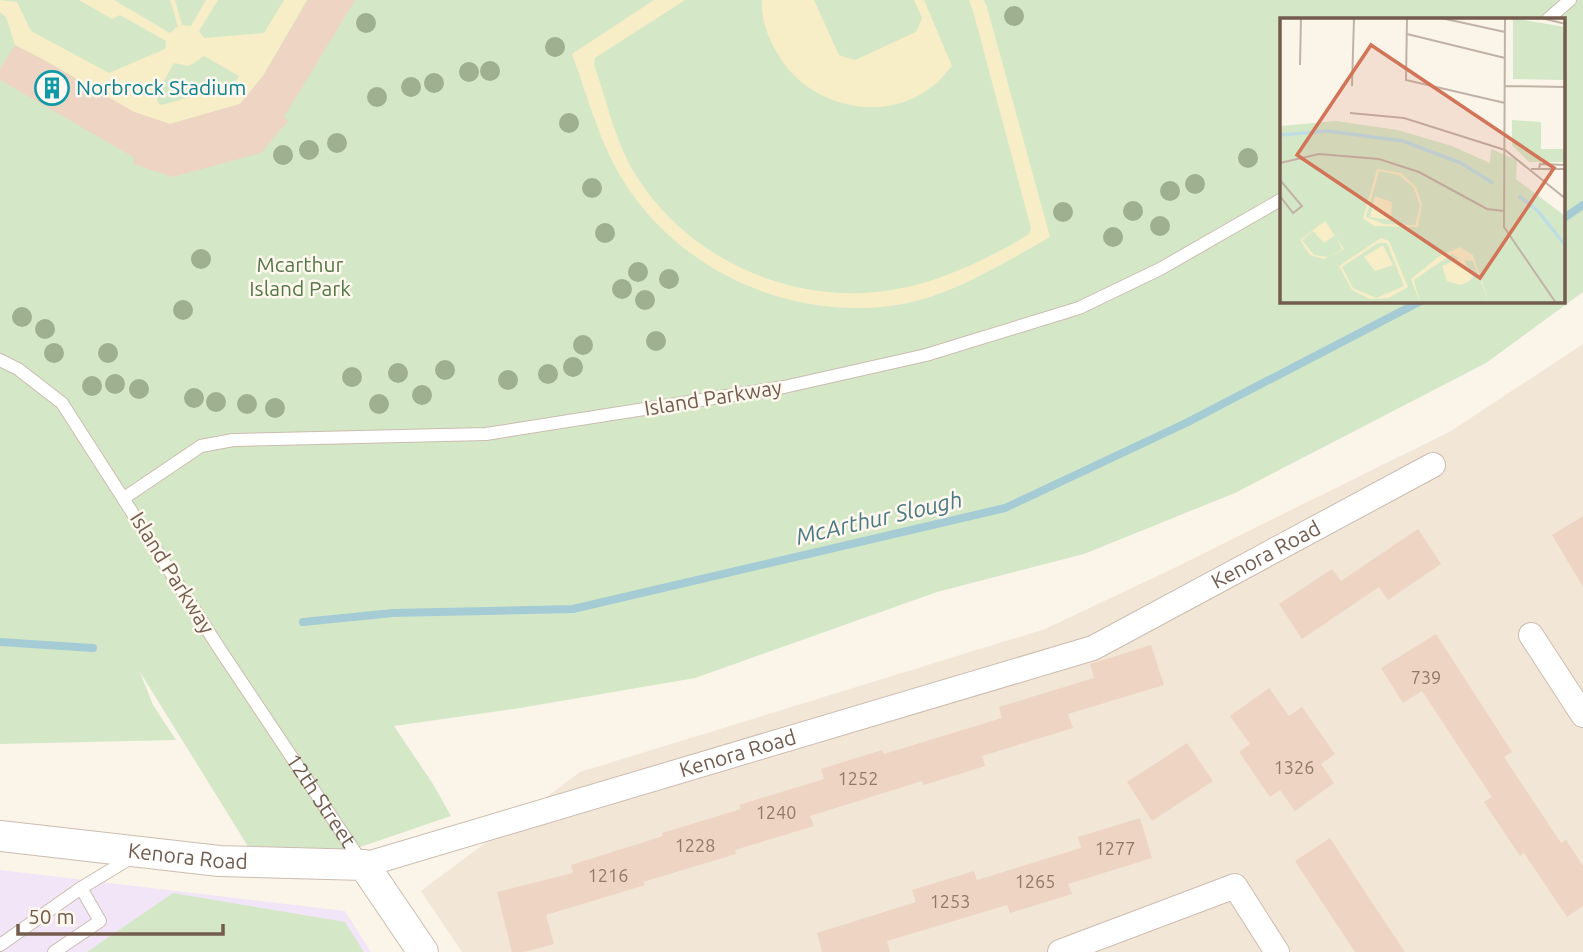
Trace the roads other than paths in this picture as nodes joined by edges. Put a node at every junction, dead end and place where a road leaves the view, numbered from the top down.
1 (1570, 0) edge
2 (1549, 18) edge
3 (1280, 200) edge
4 (0, 359) edge
5 (1433, 466) dead end
6 (124, 498) junction
7 (1531, 635) dead end
8 (219, 648) joint
9 (1583, 715) edge
10 (0, 836) edge
11 (141, 852) junction
12 (364, 865) junction
13 (81, 888) junction
14 (0, 945) edge
15 (54, 952) edge
16 (423, 952) edge
17 (1060, 952) edge
18 (1278, 952) edge

1 - 2 lane
3 - 6 lane, Island Parkway
4 - 6 lane, Island Parkway
5 - 12 street, Kenora Road
6 - 8 lane, Island Parkway
7 - 9 street
8 - 12 lane, 12th Street
10 - 11 street, Kenora Road
11 - 12 street, Kenora Road
11 - 13 lane
12 - 16 street, 12th Street
13 - 14 lane
13 - 15 lane
17 - 18 street

